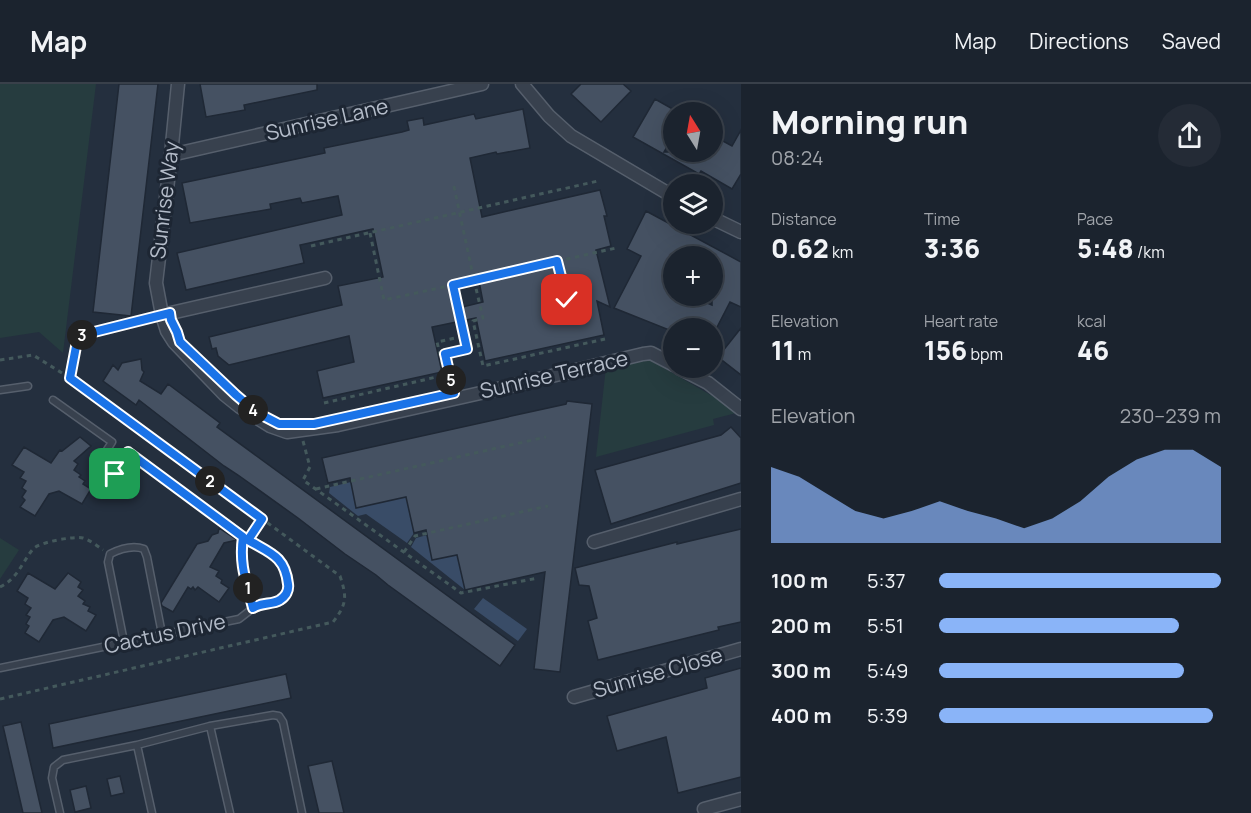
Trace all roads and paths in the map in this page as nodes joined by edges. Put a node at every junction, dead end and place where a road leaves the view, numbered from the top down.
1 (178, 84) edge
2 (482, 84) edge
3 (522, 84) edge
4 (171, 155) junction
5 (598, 181) dead end
6 (453, 182) dead end
7 (663, 190) edge
8 (459, 212) junction
9 (723, 223) edge
10 (741, 232) edge
11 (370, 233) junction
12 (311, 246) dead end
13 (616, 248) dead end
14 (557, 261) junction
15 (325, 278) dead end
16 (474, 280) junction
17 (453, 285) junction
18 (567, 300) dead end
19 (162, 315) junction
20 (464, 336) junction
21 (605, 339) dead end
22 (0, 360) edge
23 (663, 360) edge
24 (70, 378) junction
25 (698, 378) edge
26 (28, 386) dead end
27 (0, 390) edge
28 (454, 393) dead end
29 (53, 400) dead end
30 (324, 403) dead end
31 (741, 409) edge
32 (311, 437) dead end
33 (546, 437) dead end
34 (316, 489) junction
35 (741, 499) edge
36 (548, 506) dead end
37 (262, 519) junction
38 (246, 538) junction
39 (594, 542) dead end
40 (404, 552) junction
41 (110, 554) junction
42 (538, 578) dead end
43 (0, 587) edge
44 (253, 608) junction
45 (162, 634) junction
46 (124, 642) junction
47 (741, 649) edge
48 (0, 668) edge
49 (574, 697) dead end
50 (0, 699) edge
51 (210, 726) junction
52 (137, 745) junction
53 (741, 800) edge
54 (704, 809) dead end
55 (60, 813) edge
56 (152, 813) edge
57 (230, 813) edge
58 (302, 813) edge

1 - 4 street, Sunrise Way
2 - 4 street, Sunrise Lane
3 - 7 street
4 - 19 street, Sunrise Way
5 - 8 path
6 - 8 path
8 - 11 path
8 - 16 path
9 - 10 street
11 - 12 path
11 - 17 path
13 - 14 path
14 - 16 path
14 - 18 path
15 - 19 street
16 - 17 path
16 - 21 path
17 - 20 path
19 - 23 street, Sunrise Terrace
19 - 24 path
20 - 28 path
20 - 30 path
22 - 24 path
24 - 37 path
25 - 31 street
26 - 27 lane
29 - 38 lane
32 - 34 path
33 - 34 path
34 - 40 path
35 - 39 street
36 - 40 path
37 - 38 path
37 - 50 path
38 - 44 lane
38 - 44 lane, Cactus Drive
40 - 42 path
41 - 43 path
41 - 45 lane
41 - 46 lane
44 - 45 lane, Cactus Drive
45 - 46 lane, Cactus Drive
46 - 48 lane, Cactus Drive
47 - 49 street, Sunrise Close
51 - 52 lane
51 - 57 lane
51 - 58 lane
52 - 55 lane
52 - 56 lane
53 - 54 street

